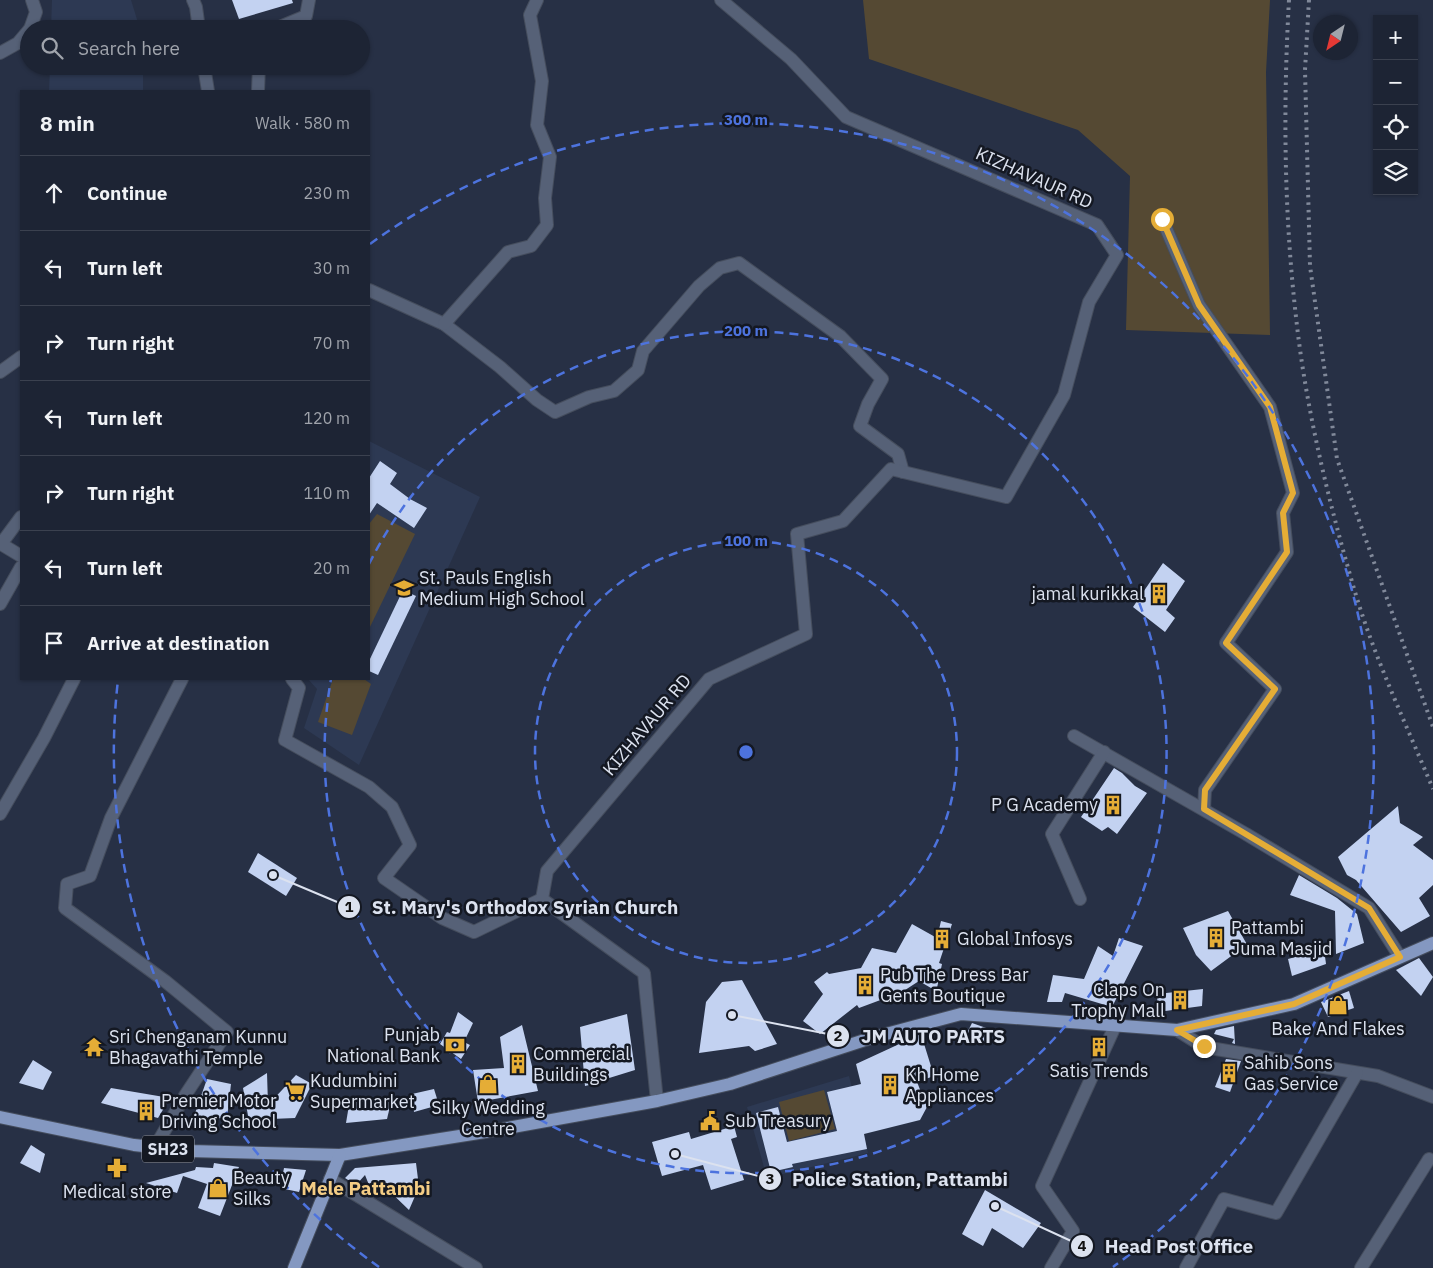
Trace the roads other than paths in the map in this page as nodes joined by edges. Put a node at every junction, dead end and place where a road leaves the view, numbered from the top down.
1 (32, 0) edge
2 (192, 0) edge
3 (309, 0) edge
4 (537, 0) edge
5 (721, 0) edge
6 (33, 20) edge
7 (198, 20) edge
8 (296, 20) edge
9 (20, 41) edge
10 (0, 53) edge
11 (205, 75) edge
12 (259, 75) edge
13 (208, 90) edge
14 (258, 90) edge
15 (1162, 219) dead end
16 (370, 290) edge
17 (444, 324) junction
18 (20, 358) edge
19 (0, 372) edge
20 (903, 472) junction
21 (20, 518) edge
22 (1, 543) edge
23 (20, 555) edge
24 (20, 565) edge
25 (20, 568) edge
26 (0, 604) edge
27 (73, 680) edge
28 (181, 680) edge
29 (293, 680) edge
30 (1074, 736) dead end
31 (1104, 752) junction
32 (1, 809) edge
33 (1204, 809) junction
34 (542, 899) junction
35 (1080, 899) dead end
36 (1433, 943) edge
37 (1400, 957) junction
38 (1116, 1024) junction
39 (1177, 1030) junction
40 (1357, 1073) junction
41 (1433, 1097) edge
42 (657, 1100) junction
43 (0, 1117) edge
44 (155, 1147) junction
45 (340, 1155) junction
46 (1429, 1159) dead end
47 (330, 1179) junction
48 (294, 1268) edge
49 (476, 1268) edge
50 (1051, 1268) edge
51 (1186, 1268) edge
52 (1361, 1268) edge

1 - 6 street
2 - 7 street
3 - 8 street
4 - 17 street
5 - 20 street, KIZHAVAUR RD
9 - 10 street
11 - 13 street
12 - 14 street
15 - 33 street
16 - 17 street
17 - 20 street
18 - 19 street
20 - 34 street, KIZHAVAUR RD
21 - 22 street
22 - 23 street
22 - 24 street
25 - 26 street
27 - 32 street
28 - 44 street
29 - 34 street
30 - 31 street
31 - 33 street
31 - 35 street
33 - 37 street
34 - 42 street
36 - 37 main road
37 - 39 main road
38 - 39 main road
38 - 42 main road
38 - 50 street
39 - 40 street
40 - 41 street
40 - 51 street
42 - 45 main road
43 - 44 main road, SH23
44 - 45 main road, SH23
45 - 47 main road
46 - 52 street
47 - 48 main road
47 - 49 street

